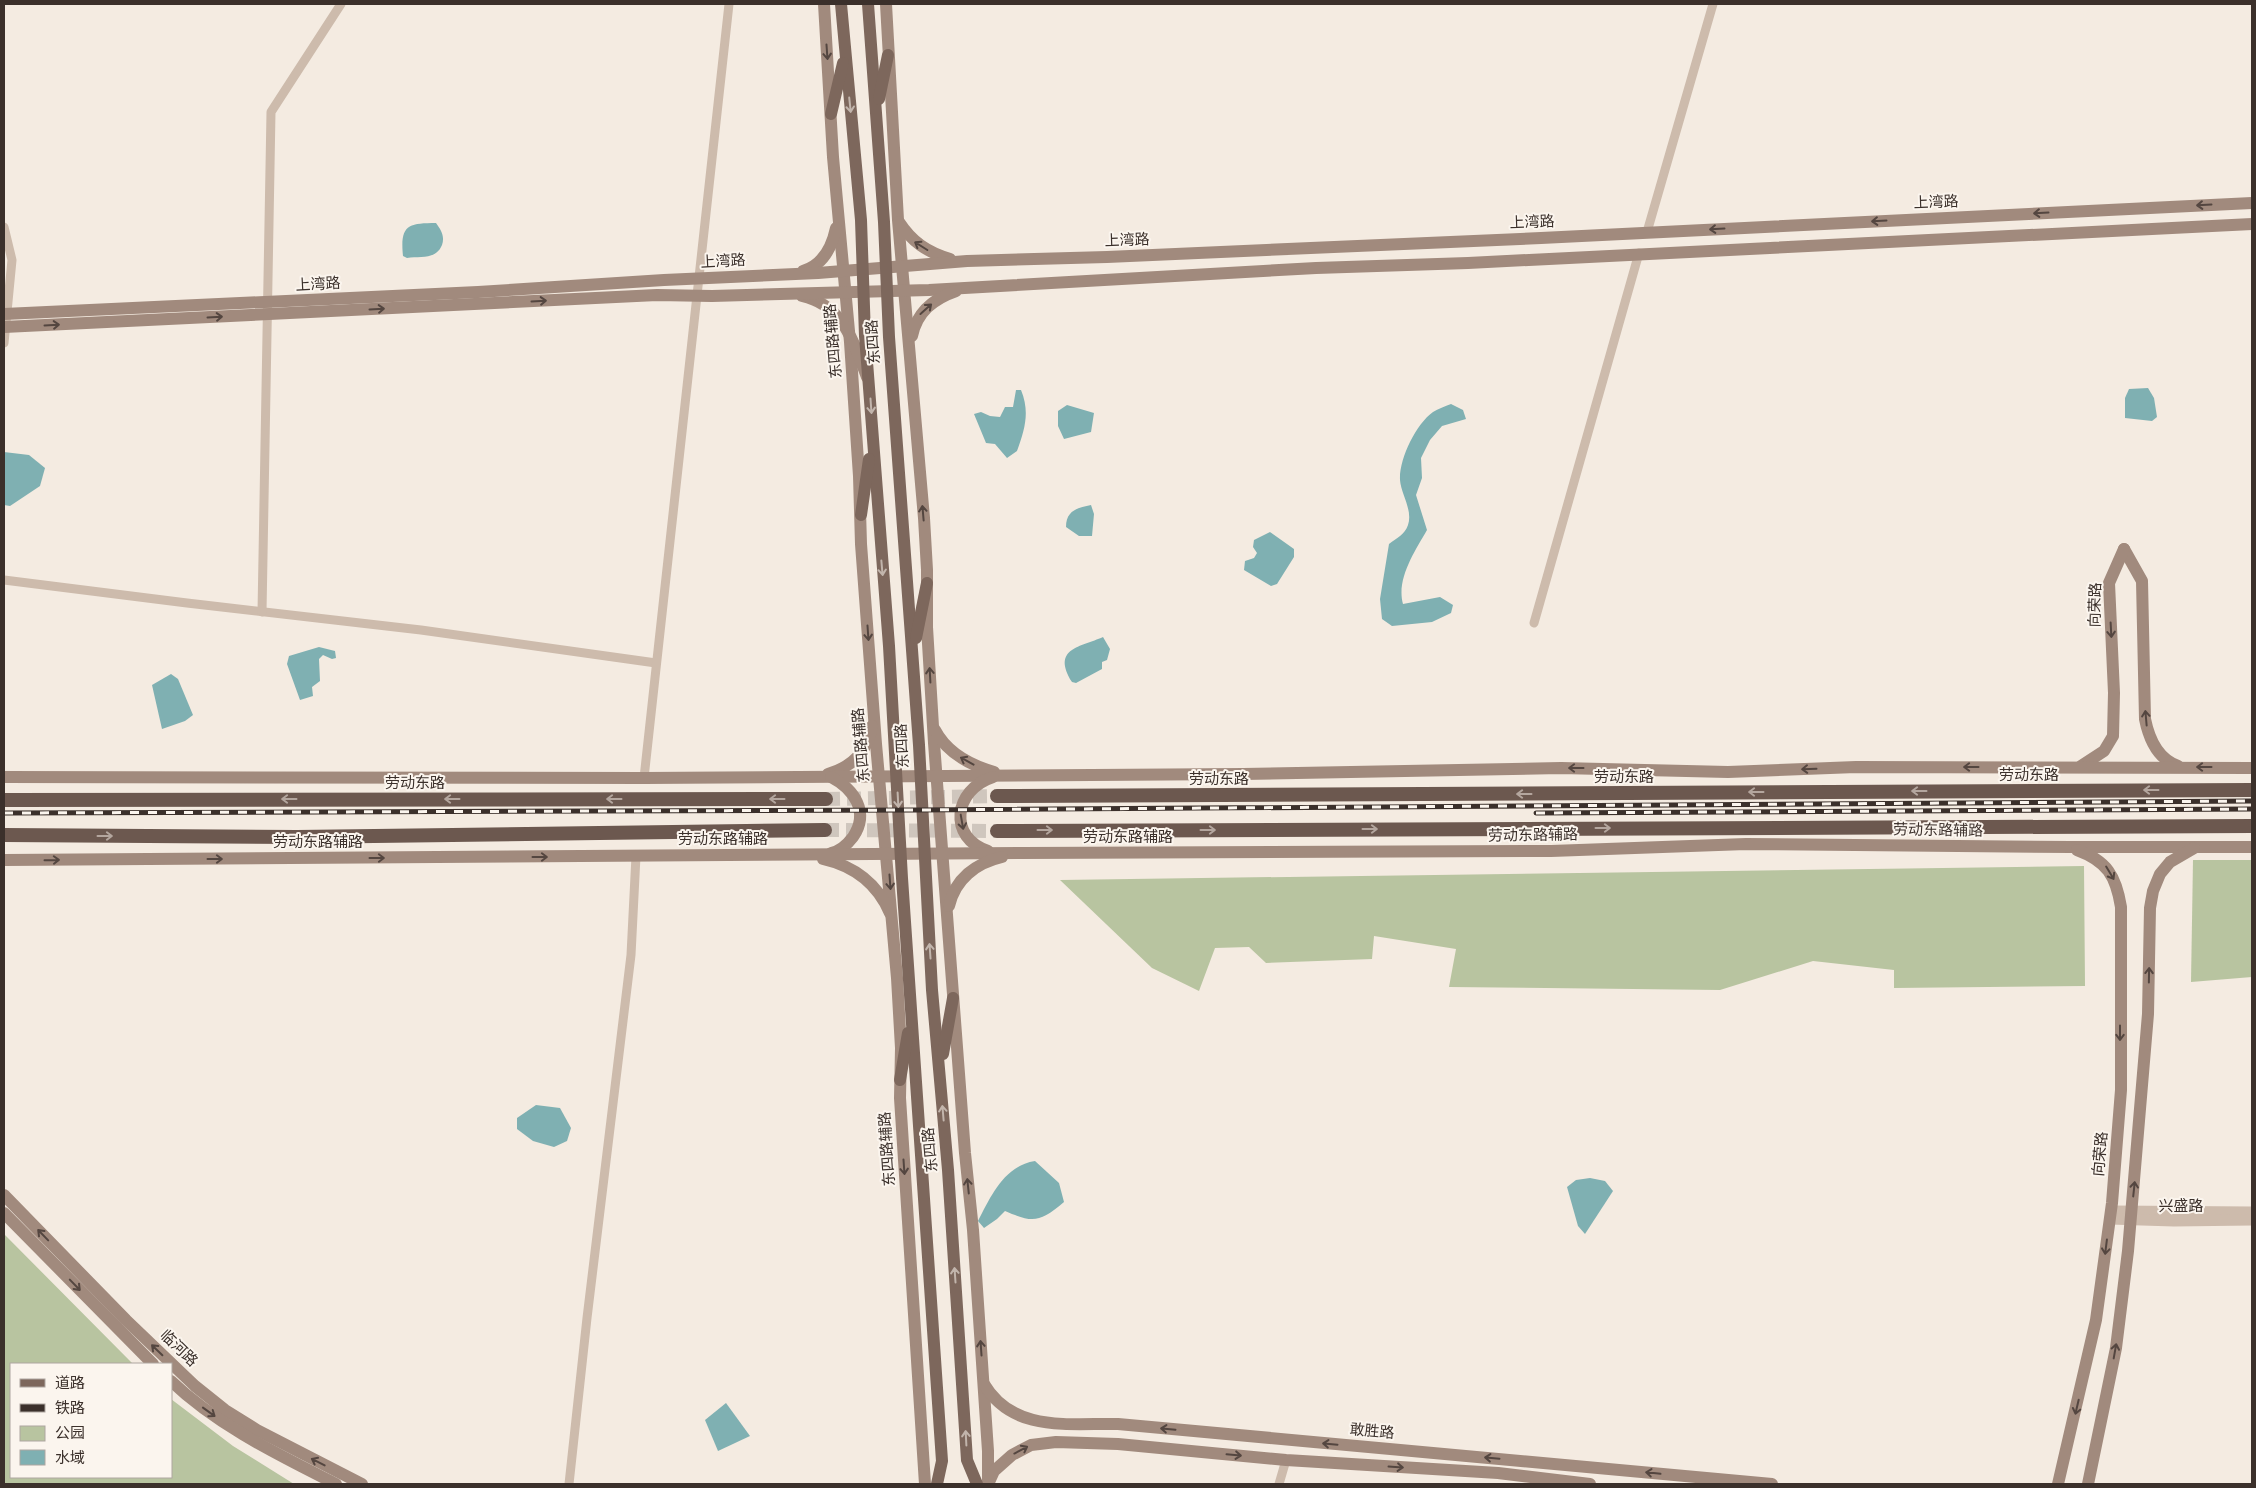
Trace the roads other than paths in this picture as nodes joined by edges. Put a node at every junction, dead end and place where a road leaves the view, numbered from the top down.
1 (340, 4) edge
2 (728, 4) edge
3 (824, 4) edge
4 (841, 4) edge
5 (868, 4) edge
6 (886, 4) edge
7 (1713, 4) edge
8 (845, 54) junction
9 (888, 55) junction
10 (831, 114) junction
11 (876, 116) junction
12 (880, 179) junction
13 (2252, 203) edge
14 (838, 213) junction
15 (898, 220) junction
16 (2252, 224) edge
17 (4, 227) edge
18 (1647, 232) junction
19 (1639, 253) junction
20 (967, 261) junction
21 (902, 266) junction
22 (886, 267) junction
23 (863, 269) junction
24 (843, 271) junction
25 (795, 274) junction
26 (699, 278) junction
27 (967, 288) junction
28 (887, 290) junction
29 (904, 290) junction
30 (845, 291) junction
31 (864, 291) junction
32 (785, 293) junction
33 (697, 296) junction
34 (266, 309) junction
35 (5, 314) edge
36 (5, 327) edge
37 (850, 336) junction
38 (4, 343) edge
39 (910, 351) junction
40 (869, 382) junction
41 (873, 434) junction
42 (861, 515) junction
43 (4, 580) edge
44 (927, 583) junction
45 (262, 612) junction
46 (1534, 623) dead end
47 (913, 655) junction
48 (656, 663) junction
49 (915, 683) junction
50 (874, 711) junction
51 (933, 726) junction
52 (2080, 766) junction
53 (2182, 767) junction
54 (2252, 768) edge
55 (879, 776) junction
56 (897, 776) junction
57 (920, 776) junction
58 (936, 776) junction
59 (998, 776) junction
60 (1014, 776) junction
61 (4, 777) edge
62 (813, 777) junction
63 (831, 777) junction
64 (644, 778) junction
65 (2252, 790) edge
66 (997, 796) tunnel mouth
67 (826, 799) tunnel mouth
68 (4, 800) edge
69 (2252, 826) edge
70 (825, 830) tunnel mouth
71 (997, 831) tunnel mouth
72 (4, 835) edge
73 (2197, 846) junction
74 (2252, 846) edge
75 (2070, 848) junction
76 (943, 853) junction
77 (994, 853) junction
78 (1019, 853) junction
79 (887, 854) junction
80 (901, 854) junction
81 (924, 854) junction
82 (798, 855) junction
83 (824, 855) junction
84 (636, 856) junction
85 (4, 860) edge
86 (904, 906) junction
87 (927, 906) junction
88 (947, 914) junction
89 (892, 918) junction
90 (908, 965) junction
91 (954, 998) junction
92 (912, 1013) junction
93 (940, 1069) junction
94 (900, 1080) junction
95 (4, 1195) edge
96 (2252, 1212) edge
97 (4, 1213) edge
98 (2110, 1215) junction
99 (2132, 1216) junction
100 (2252, 1220) edge
101 (153, 1363) edge
102 (170, 1363) edge
103 (172, 1365) edge
104 (172, 1382) edge
105 (984, 1384) junction
106 (1286, 1460) junction
107 (336, 1484) edge
108 (362, 1484) edge
109 (569, 1484) edge
110 (925, 1484) edge
111 (936, 1484) edge
112 (977, 1484) edge
113 (988, 1484) edge
114 (1279, 1484) edge
115 (1590, 1484) edge
116 (1772, 1484) edge
117 (2058, 1484) edge
118 (2088, 1484) edge

1 - 34 street
2 - 26 street
3 -> 10 main road, 东四路辅路
4 - 8 main road, 东四路
5 - 11 main road, 东四路
6 - 9 main road
7 - 18 street
8 - 10 main road
8 -> 23 main road, 东四路
9 - 11 main road
9 - 15 main road
10 - 14 main road, 东四路辅路
11 - 12 main road, 东四路
12 - 15 main road
12 - 22 main road, 东四路
13 -> 18 main road, 上湾路
14 - 24 main road, 东四路辅路
14 - 25 main road
20 -> 15 main road
15 - 21 main road
16 - 19 main road, 上湾路
17 - 35 street
18 - 20 main road, 上湾路
19 - 27 main road, 上湾路
19 - 46 street
20 - 21 main road, 上湾路
21 - 22 main road, 上湾路
21 - 29 main road
22 - 23 main road, 上湾路
22 - 28 main road, 东四路
23 - 24 main road, 上湾路
23 - 31 main road, 东四路
24 - 25 main road, 上湾路
24 - 30 main road, 东四路辅路
25 - 26 main road, 上湾路
26 - 33 street
26 - 34 main road, 上湾路
27 - 29 main road, 上湾路
39 -> 27 main road
28 - 29 main road, 上湾路
28 - 31 main road, 上湾路
28 - 47 main road, 东四路
29 - 39 main road
30 - 31 main road, 上湾路
30 - 32 main road, 上湾路
30 - 37 main road, 东四路辅路
31 - 40 main road, 东四路
32 - 33 main road, 上湾路
32 - 37 main road
34 -> 33 main road, 上湾路
33 - 48 street
34 - 35 main road, 上湾路
36 -> 34 main road, 上湾路
34 - 45 street
35 - 36 street
36 - 38 street
37 - 40 main road
37 - 42 main road, 东四路辅路
44 -> 39 main road
40 -> 41 main road, 东四路
41 - 42 main road
41 -> 56 main road, 东四路
42 -> 50 main road, 东四路辅路
43 - 45 street
44 - 47 main road
51 -> 44 main road
45 - 48 street
47 - 49 main road, 东四路
48 - 64 street
49 - 51 main road
49 - 57 main road, 东四路
50 - 55 main road, 东四路辅路
50 - 62 main road
51 - 58 main road
60 -> 51 main road
52 - 53 main road
53 -> 52 main road, 向荣路
52 -> 60 main road
54 -> 53 main road
55 - 56 main road
55 - 63 main road
55 - 79 main road, 东四路辅路
56 - 57 main road
56 -> 80 main road, 东四路
57 - 58 main road
57 - 81 main road, 东四路
58 - 59 main road
58 - 76 main road
59 - 60 main road
59 -> 77 main road
61 - 64 main road
62 - 63 main road
62 - 64 main road
63 - 83 main road
65 -> 66 highway, 劳动东路
67 -> 68 highway, 劳动东路
71 -> 69 highway
72 -> 70 highway
73 - 74 main road, 劳动东路辅路
73 - 75 main road, 劳动东路辅路
99 -> 73 main road
75 - 78 main road, 劳动东路辅路
75 -> 98 main road, 向荣路
76 - 77 main road, 劳动东路辅路
76 - 81 main road, 劳动东路辅路
76 - 88 main road
77 - 78 main road, 劳动东路辅路
78 - 88 main road
79 - 80 main road, 劳动东路辅路
79 - 83 main road, 劳动东路辅路
79 -> 89 main road, 东四路辅路
80 - 81 main road, 劳动东路辅路
80 - 86 main road, 东四路
81 - 87 main road, 东四路
82 - 83 main road, 劳动东路辅路
82 - 84 main road, 劳动东路辅路
82 - 89 main road
85 -> 84 main road, 劳动东路辅路
84 - 109 street
86 - 87 main road
86 - 90 main road, 东四路
93 -> 87 main road, 东四路
88 - 91 main road
89 - 90 main road
89 - 94 main road, 东四路辅路
90 - 92 main road, 东四路
91 - 93 main road
105 -> 91 main road
92 - 94 main road
92 - 111 main road, 东四路
112 -> 93 main road, 东四路
94 -> 110 main road, 东四路辅路
102 -> 95 main road, 临河路
96 - 99 street, 兴盛路
97 -> 101 main road, 临河路
98 - 99 street, 兴盛路
98 -> 117 main road, 向荣路
99 - 100 street, 兴盛路
118 -> 99 main road
108 -> 103 main road, 临河路
104 -> 107 main road, 临河路
105 - 113 main road
116 -> 105 main road, 敢胜路
113 -> 106 main road
106 - 114 street
106 -> 115 main road

